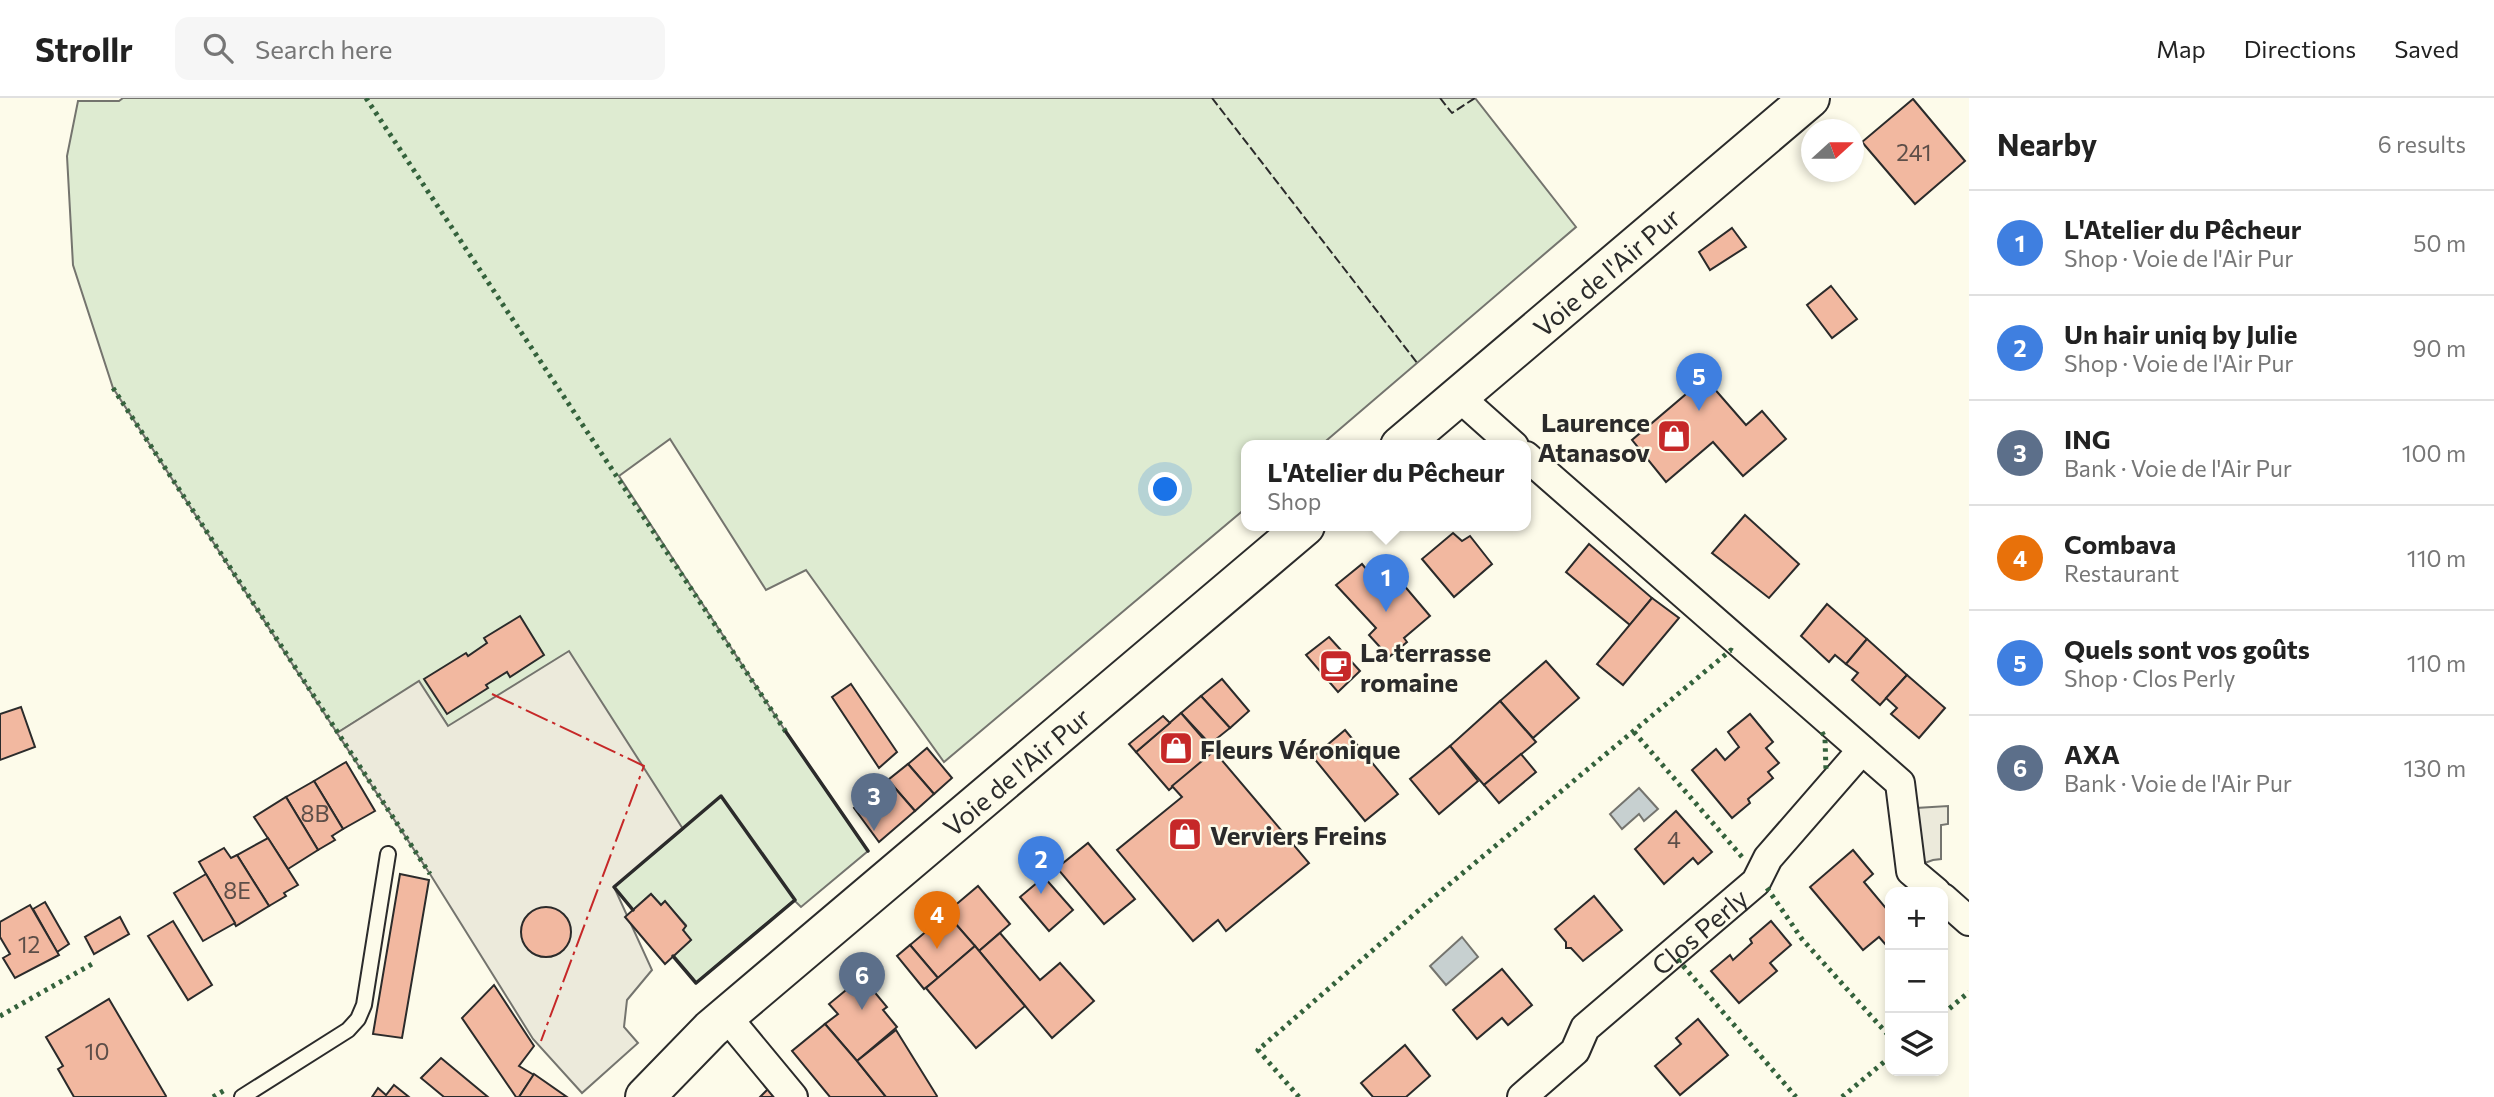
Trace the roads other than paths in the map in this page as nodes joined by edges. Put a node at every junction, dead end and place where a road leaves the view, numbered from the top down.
1 (1810, 98) edge
2 (1458, 396) junction
3 (1407, 440) edge
4 (1507, 440) edge
5 (1531, 460) edge
6 (1299, 531) edge
7 (1862, 750) junction
8 (388, 854) dead end
9 (1930, 887) edge
10 (1948, 902) edge
11 (1969, 921) edge
12 (718, 1023) junction
13 (242, 1097) edge
14 (645, 1097) edge
15 (793, 1097) edge
16 (1522, 1097) edge

1 - 2 main road, Voie de l'Air Pur
2 - 3 main road, Voie de l'Air Pur
2 - 4 street
5 - 7 street
6 - 12 main road, Voie de l'Air Pur
7 - 9 street
7 - 16 street, Clos Perly
8 - 13 lane
10 - 11 street
12 - 14 main road, Voie de l'Air Pur
12 - 15 street

